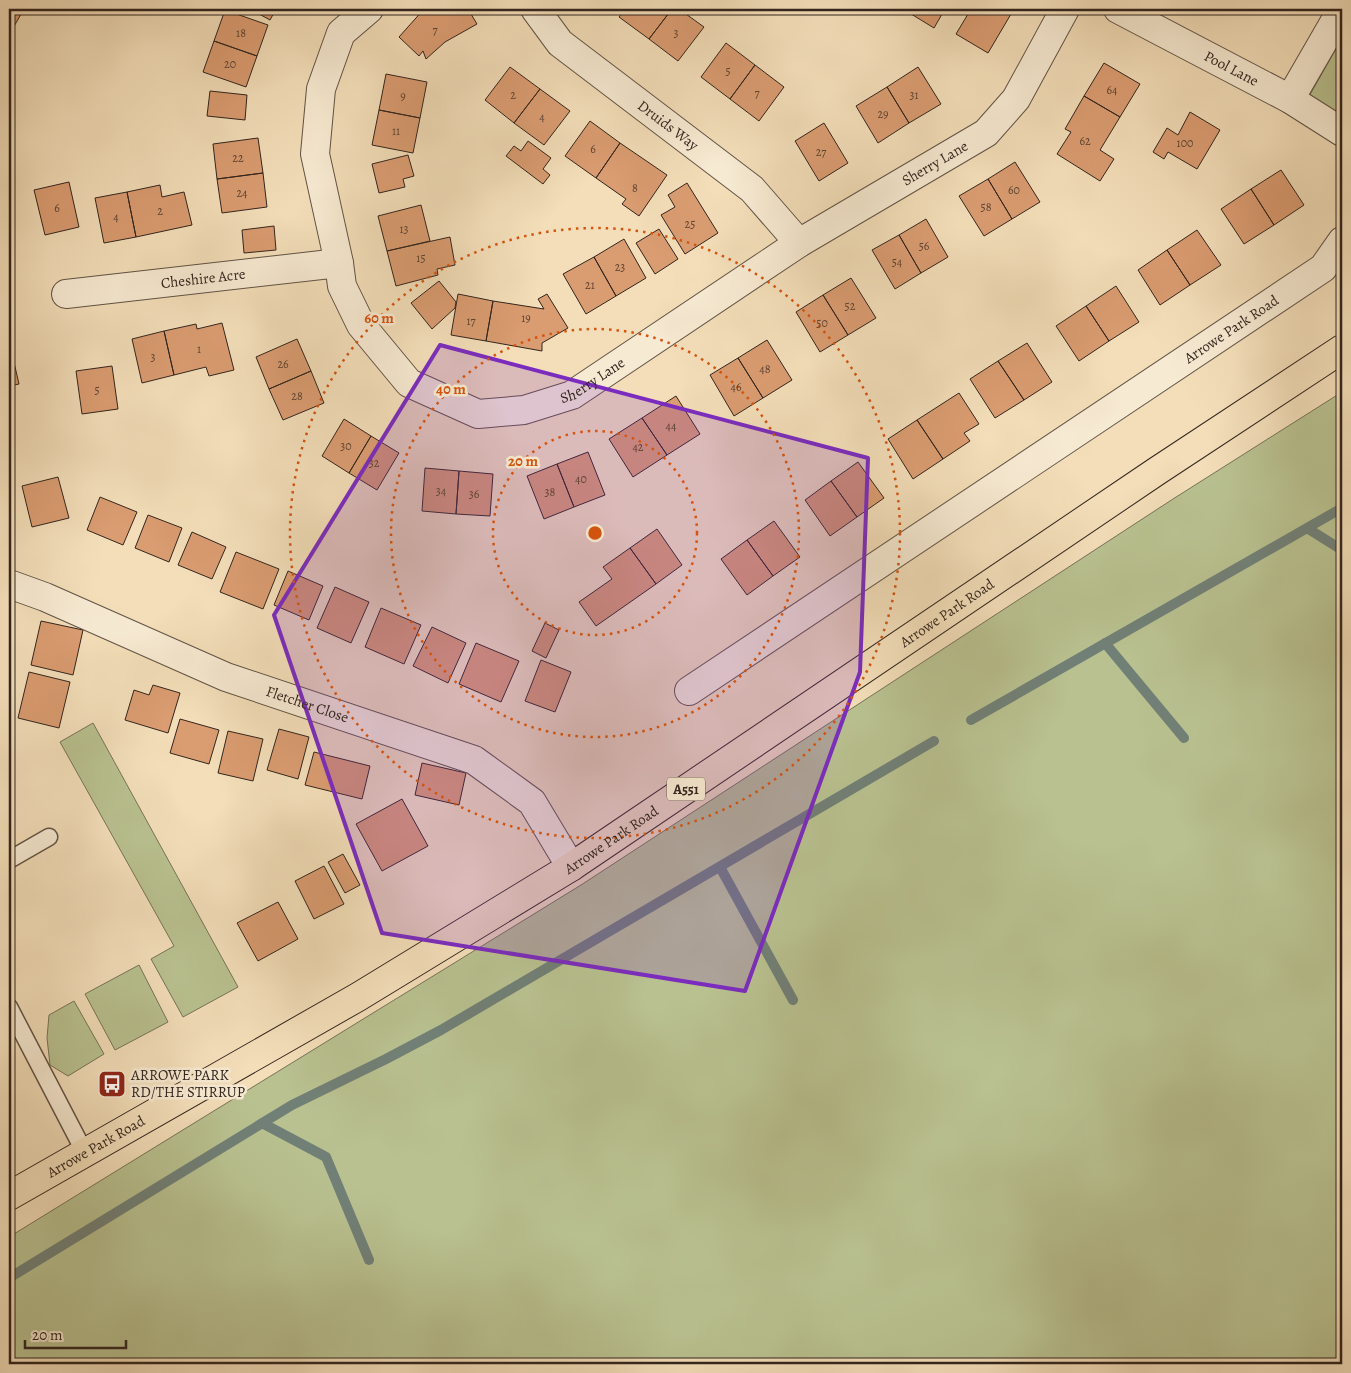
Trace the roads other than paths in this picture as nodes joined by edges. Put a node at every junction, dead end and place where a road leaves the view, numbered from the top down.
1 (369, 9) edge
2 (535, 9) edge
3 (1065, 9) edge
4 (1118, 9) edge
5 (1342, 9) edge
6 (1290, 99) junction
7 (1342, 132) edge
8 (1342, 241) edge
9 (799, 243) junction
10 (339, 263) junction
11 (66, 294) dead end
12 (1342, 349) edge
13 (9, 584) edge
14 (689, 691) dead end
15 (49, 837) dead end
16 (9, 860) edge
17 (571, 867) junction
18 (9, 1007) edge
19 (85, 1153) junction
20 (9, 1196) edge

1 - 10 street, Sherry Lane
2 - 9 street, Druids Way
3 - 9 street, Sherry Lane
4 - 6 street, Pool Lane
5 - 6 street
6 - 7 street, Pool Lane
8 - 14 street, Arrowe Park Road
9 - 10 street, Sherry Lane
10 - 11 street, Cheshire Acre
12 - 17 main road, Arrowe Park Road / A551
13 - 17 street, Fletcher Close
15 - 16 lane
17 - 19 main road, Arrowe Park Road / A551
18 - 19 lane
19 - 20 main road, Arrowe Park Road / A551

